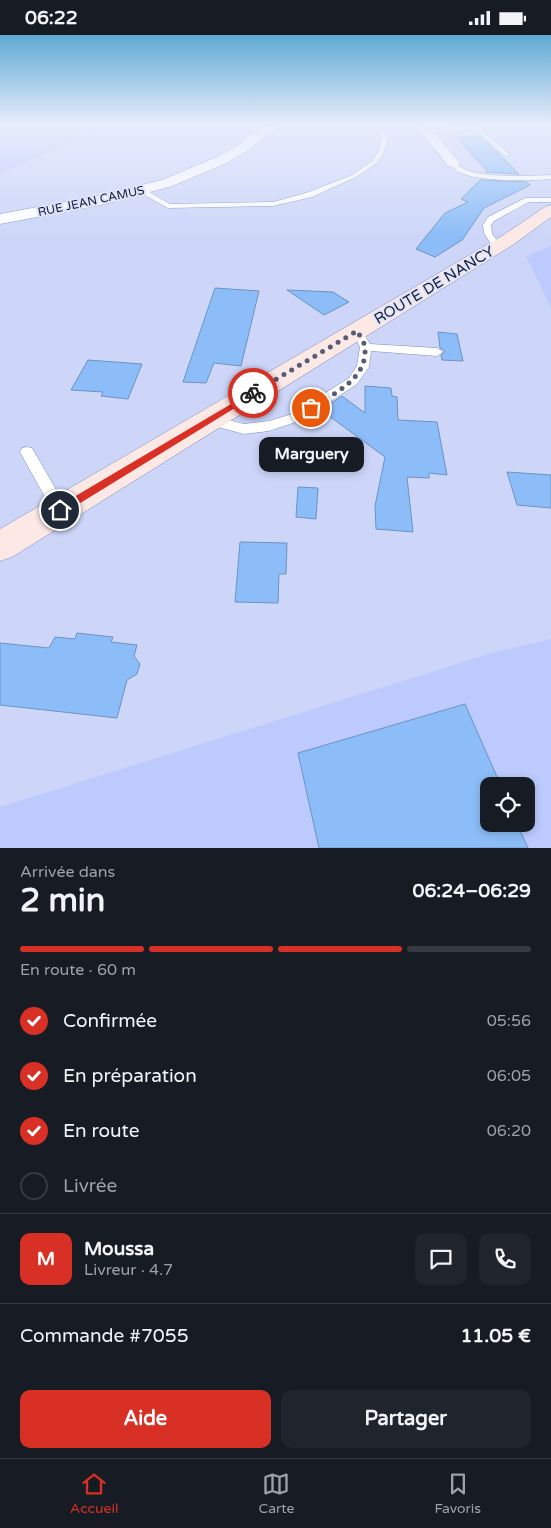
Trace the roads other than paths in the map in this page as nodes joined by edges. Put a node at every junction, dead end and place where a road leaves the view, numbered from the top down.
1 (219, 161) edge
2 (376, 161) edge
3 (453, 163) edge
4 (551, 177) edge
5 (140, 191) junction
6 (551, 200) edge
7 (551, 210) edge
8 (0, 219) edge
9 (551, 224) edge
10 (502, 243) junction
11 (361, 339) junction
12 (437, 352) dead end
13 (208, 420) junction
14 (28, 452) dead end
15 (60, 510) junction
16 (0, 546) edge

1 - 5 street, RUE JEAN CAMUS
2 - 5 lane
3 - 4 lane
5 - 8 street, RUE JEAN CAMUS
6 - 10 lane
7 - 10 main road, ROUTE DE NANCY
9 - 10 main road, ROUTE DE NANCY
10 - 11 main road, ROUTE DE NANCY
11 - 12 lane
11 - 13 main road, ROUTE DE NANCY
11 - 13 lane
13 - 15 main road, ROUTE DE NANCY
14 - 15 lane
15 - 16 main road, ROUTE DE NANCY

